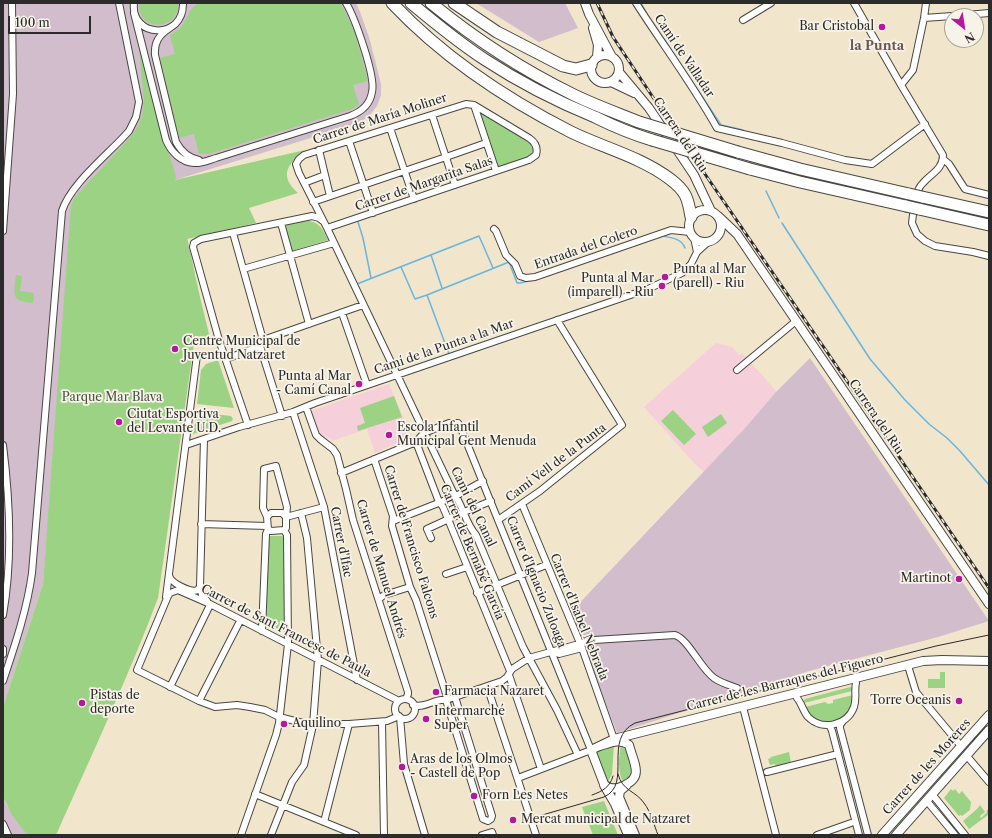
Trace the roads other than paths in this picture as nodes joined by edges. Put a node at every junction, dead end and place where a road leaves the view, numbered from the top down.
1 (12, 3) edge
2 (119, 3) edge
3 (183, 3) edge
4 (188, 3) edge
5 (346, 3) edge
6 (392, 3) edge
7 (411, 3) edge
8 (431, 3) edge
9 (454, 3) edge
10 (585, 3) edge
11 (636, 3) edge
12 (772, 3) edge
13 (854, 3) edge
14 (926, 3) edge
15 (133, 4) edge
16 (183, 10) junction
17 (134, 13) junction
18 (589, 14) junction
19 (944, 17) edge
20 (924, 18) junction
21 (742, 20) dead end
22 (170, 28) junction
23 (612, 57) junction
24 (594, 61) junction
25 (619, 72) junction
26 (611, 82) junction
27 (901, 85) junction
28 (636, 94) junction
29 (474, 105) junction
30 (432, 115) junction
31 (925, 124) junction
32 (390, 128) junction
33 (350, 141) junction
34 (483, 144) dead end
35 (318, 150) junction
36 (216, 158) junction
37 (943, 159) junction
38 (296, 164) joint
39 (405, 170) junction
40 (496, 171) junction
41 (325, 175) junction
42 (304, 183) junction
43 (364, 184) junction
44 (455, 185) junction
45 (701, 190) junction
46 (989, 195) edge
47 (330, 196) junction
48 (414, 199) junction
49 (313, 202) junction
50 (711, 211) junction
51 (989, 212) edge
52 (373, 213) junction
53 (694, 214) junction
54 (718, 216) junction
55 (281, 223) junction
56 (326, 226) junction
57 (989, 226) edge
58 (494, 229) dead end
59 (3, 232) edge
60 (233, 233) junction
61 (692, 235) junction
62 (716, 238) junction
63 (708, 242) junction
64 (334, 243) junction
65 (743, 244) junction
66 (697, 252) junction
67 (290, 256) junction
68 (989, 256) edge
69 (243, 269) junction
70 (363, 305) junction
71 (342, 313) junction
72 (557, 320) junction
73 (796, 321) junction
74 (309, 324) junction
75 (261, 343) junction
76 (198, 355) dead end
77 (226, 359) junction
78 (737, 370) dead end
79 (396, 375) junction
80 (367, 385) junction
81 (306, 407) junction
82 (293, 412) junction
83 (282, 416) junction
84 (248, 425) junction
85 (424, 433) junction
86 (204, 439) junction
87 (416, 442) junction
88 (3, 445) edge
89 (186, 445) junction
90 (374, 458) junction
91 (341, 472) junction
92 (483, 481) junction
93 (456, 496) junction
94 (491, 501) junction
95 (439, 502) junction
96 (522, 504) junction
97 (324, 507) junction
98 (464, 512) junction
99 (302, 513) junction
100 (267, 517) junction
101 (286, 517) junction
102 (448, 519) junction
103 (498, 520) junction
104 (393, 521) junction
105 (201, 524) junction
106 (268, 527) junction
107 (284, 530) junction
108 (431, 538) dead end
109 (546, 565) junction
110 (467, 567) junction
111 (169, 573) junction
112 (446, 574) dead end
113 (521, 575) junction
114 (496, 585) junction
115 (200, 586) junction
116 (410, 587) junction
117 (477, 593) junction
118 (379, 599) junction
119 (165, 601) junction
120 (989, 604) edge
121 (209, 606) junction
122 (3, 615) edge
123 (240, 620) junction
124 (262, 631) junction
125 (288, 644) junction
126 (580, 646) junction
127 (3, 649) edge
128 (553, 652) junction
129 (3, 654) edge
130 (529, 658) junction
131 (318, 660) junction
132 (988, 661) edge
133 (909, 669) junction
134 (509, 673) junction
135 (357, 680) junction
136 (3, 681) edge
137 (856, 682) junction
138 (170, 686) junction
139 (488, 686) junction
140 (737, 688) dead end
141 (455, 697) junction
142 (797, 698) junction
143 (406, 699) junction
144 (447, 700) junction
145 (199, 701) junction
146 (399, 702) junction
147 (414, 705) junction
148 (744, 711) junction
149 (413, 713) junction
150 (989, 715) edge
151 (279, 717) junction
152 (399, 717) junction
153 (843, 721) junction
154 (382, 722) junction
155 (313, 724) junction
156 (349, 724) junction
157 (827, 725) junction
158 (989, 730) edge
159 (614, 739) junction
160 (630, 745) junction
161 (600, 746) junction
162 (961, 746) junction
163 (592, 750) junction
164 (578, 755) junction
165 (834, 755) dead end
166 (966, 755) junction
167 (541, 769) junction
168 (767, 772) dead end
169 (518, 778) junction
170 (989, 782) edge
171 (604, 784) junction
172 (627, 785) junction
173 (255, 794) junction
174 (932, 794) junction
175 (926, 800) junction
176 (284, 805) junction
177 (324, 822) junction
178 (851, 823) dead end
179 (3, 824) edge
180 (493, 834) edge
181 (8, 835) edge
182 (241, 835) edge
183 (271, 835) edge
184 (356, 835) edge
185 (384, 835) edge
186 (425, 835) edge
187 (482, 835) edge
188 (536, 835) edge
189 (628, 835) edge
190 (635, 835) edge
191 (776, 835) edge
192 (817, 835) edge
193 (859, 835) edge
194 (868, 835) edge
195 (882, 835) edge
196 (896, 835) edge
197 (955, 835) edge
198 (965, 835) edge

1 - 59 street
2 - 136 street
3 - 16 street
4 - 16 street
5 - 36 street
6 - 53 highway
7 - 57 highway, bridge
8 - 51 highway, bridge
9 - 24 highway
10 - 18 street
11 - 31 street, Camí de Valladar
12 - 21 street
13 - 27 street
14 - 20 street
15 - 17 street
16 - 22 street
17 - 22 street
17 - 36 street
18 - 23 street
18 - 24 street
19 - 20 street
20 - 27 street
22 - 36 street
23 - 24 street
23 - 25 street
24 - 26 street
25 - 26 street
25 - 28 street, Carrera del Riu
26 - 28 street, Carrera del Riu
27 - 31 street
28 - 45 street, Carrera del Riu
29 - 30 street, Carrer de María Moliner
29 - 40 street
29 - 40 street, Carrer de Margarita Salas
30 - 32 street, Carrer de María Moliner
30 - 44 street
31 - 37 street
32 - 33 street, Carrer de María Moliner
32 - 39 street
33 - 35 street, Carrer de María Moliner
33 - 43 street
34 - 39 street
35 - 38 street, Carrer de María Moliner
35 - 41 street
37 - 46 street
37 - 68 street
38 - 42 street, Camí del Canal
39 - 43 street
39 - 48 street
40 - 44 street, Carrer de Margarita Salas
41 - 42 street
41 - 47 street
42 - 49 street, Camí del Canal
43 - 47 street
43 - 52 street
44 - 48 street, Carrer de Margarita Salas
45 - 50 street, Carrera del Riu
45 - 53 street, Carrera del Riu
47 - 49 street
48 - 52 street, Carrer de Margarita Salas
49 - 56 street, Camí del Canal
50 - 53 street
50 - 54 street
52 - 56 street, Carrer de Margarita Salas
53 - 61 street
54 - 62 street
54 - 65 street, Carrera del Riu
55 - 56 street
55 - 60 street
55 - 67 street
56 - 64 street, Camí del Canal
58 - 61 street, Entrada del Colero
60 - 69 street
60 - 77 street
61 - 63 street
61 - 66 street
62 - 63 street
62 - 65 street, Carrera del Riu
63 - 66 street, Camí de la Punta a la Mar
64 - 67 street
64 - 70 street, Camí del Canal
65 - 73 street, Carrera del Riu
66 - 72 street, Camí de la Punta a la Mar
67 - 69 street
67 - 74 street
69 - 75 street
70 - 71 street
70 - 79 street, Camí del Canal
71 - 74 street
71 - 80 street
72 - 79 street, Camí de la Punta a la Mar
72 - 96 street, Camí Vell de la Punta
73 - 78 street
73 - 120 street, Carrera del Riu
74 - 75 street
75 - 77 street
75 - 83 street
76 - 89 street
77 - 84 street
79 - 80 street, Camí de la Punta a la Mar
79 - 85 street, Camí del Canal
80 - 81 street, Camí de la Punta a la Mar
81 - 82 street, Camí de la Punta a la Mar
81 - 91 street, Carrer de Manuel Andrés
82 - 83 street, Camí de la Punta a la Mar
82 - 97 street, Carrer d'Ifac
83 - 84 street, Camí de la Punta a la Mar
84 - 86 street, Camí de la Punta a la Mar
85 - 87 street
85 - 92 street, Carrer d'Ignacio Zuloaga
85 - 93 street, Camí del Canal
86 - 89 street, Camí de la Punta a la Mar
86 - 105 street
87 - 90 street, Carrer de Francisco Falcons
87 - 95 street, Carrer de Bernabé García
88 - 122 street
89 - 111 street
90 - 91 street, Carrer de Francisco Falcons
90 - 104 street, Carrer de Francisco Falcons
91 - 118 street, Carrer de Manuel Andrés
92 - 93 street
92 - 94 street, Carrer d'Ignacio Zuloaga
93 - 95 street
93 - 98 street, Camí del Canal
94 - 98 street
94 - 103 street, Carrer d'Ignacio Zuloaga
95 - 102 street, Carrer de Bernabé García
95 - 104 street
96 - 103 street, Camí Vell de la Punta
96 - 109 street, Carrer d'Isabel Nebrada
97 - 99 street
97 - 135 street, Carrer d'Ifac
98 - 102 street
98 - 114 street, Camí del Canal
99 - 101 street
99 - 131 street
100 - 101 street
100 - 101 street
100 - 106 street
101 - 107 street
102 - 108 street
102 - 110 street, Carrer de Bernabé García
103 - 113 street, Carrer d'Ignacio Zuloaga
104 - 116 street, Carrer de Francisco Falcons
105 - 106 street
105 - 115 street
106 - 107 street
106 - 124 street
107 - 125 street
109 - 113 street
109 - 126 street, Carrer d'Isabel Nebrada
110 - 112 street
110 - 117 street, Carrer de Bernabé García
111 - 115 street, Carrer de Sant Francesc de Paula
111 - 119 street
113 - 114 street
113 - 128 street, Carrer d'Ignacio Zuloaga
114 - 117 street
114 - 130 street, Camí del Canal
115 - 121 street
116 - 118 street
116 - 144 street, Carrer de Francisco Falcons
117 - 134 street, Carrer de Bernabé García
118 - 143 street, Carrer de Manuel Andrés
119 - 121 street, Carrer de Sant Francesc de Paula
119 - 138 street
121 - 123 street, Carrer de Sant Francesc de Paula
121 - 138 street
123 - 124 street, Carrer de Sant Francesc de Paula
123 - 145 street
124 - 125 street, Carrer de Sant Francesc de Paula
125 - 131 street, Carrer de Sant Francesc de Paula
125 - 151 street
126 - 128 street
126 - 140 street
126 - 159 street, Carrer d'Isabel Nebrada
127 - 129 street
128 - 130 street
128 - 163 street, Carrer d'Ignacio Zuloaga
130 - 134 street
130 - 164 street, Camí del Canal
131 - 135 street, Carrer de Sant Francesc de Paula
131 - 155 street
132 - 133 street, Carrer de les Barraques del Figuero
132 - 159 street, Carrer de les Barraques del Figuero
133 - 137 street, Carrer de les Barraques del Figuero
133 - 162 street
134 - 139 street
134 - 167 street, Carrer de Bernabé García
135 - 146 street, Carrer de Sant Francesc de Paula
137 - 142 street, Carrer de les Barraques del Figuero
137 - 153 street, Carrer de les Barraques del Figuero
138 - 145 street
139 - 141 street
139 - 169 street
141 - 144 street
141 - 144 street, Carrer de Francisco Falcons
142 - 148 street, Carrer de les Barraques del Figuero
142 - 157 street, Carrer de les Barraques del Figuero
143 - 146 street
143 - 147 street
144 - 147 street
144 - 149 street
145 - 151 street
146 - 152 street
147 - 149 street
148 - 160 street, Carrer de les Barraques del Figuero
148 - 191 street
149 - 152 street
150 - 162 street, Carrer de les Moreres
151 - 155 street
151 - 173 street
152 - 154 street
152 - 186 street
153 - 157 street
153 - 194 street
154 - 156 street
154 - 185 street
155 - 156 street
155 - 176 street
156 - 177 street
157 - 193 street
158 - 166 street, Carrer de les Moreres
159 - 161 street, Carrer de les Barraques del Figuero
160 - 161 street
160 - 172 street
161 - 163 street, Carrer de les Barraques del Figuero
162 - 195 street, Carrer de les Moreres
163 - 164 street
163 - 171 street
164 - 167 street
165 - 168 street
166 - 170 street
166 - 174 street, Carrer de les Moreres
167 - 169 street
169 - 188 street
171 - 172 street
171 - 189 street
172 - 190 street
173 - 176 street
173 - 182 street
174 - 175 street, Carrer de les Moreres
174 - 198 street
175 - 196 street, Carrer de les Moreres
175 - 197 street
176 - 177 street
176 - 183 street
177 - 184 street
178 - 192 street
179 - 181 street
180 - 187 street

